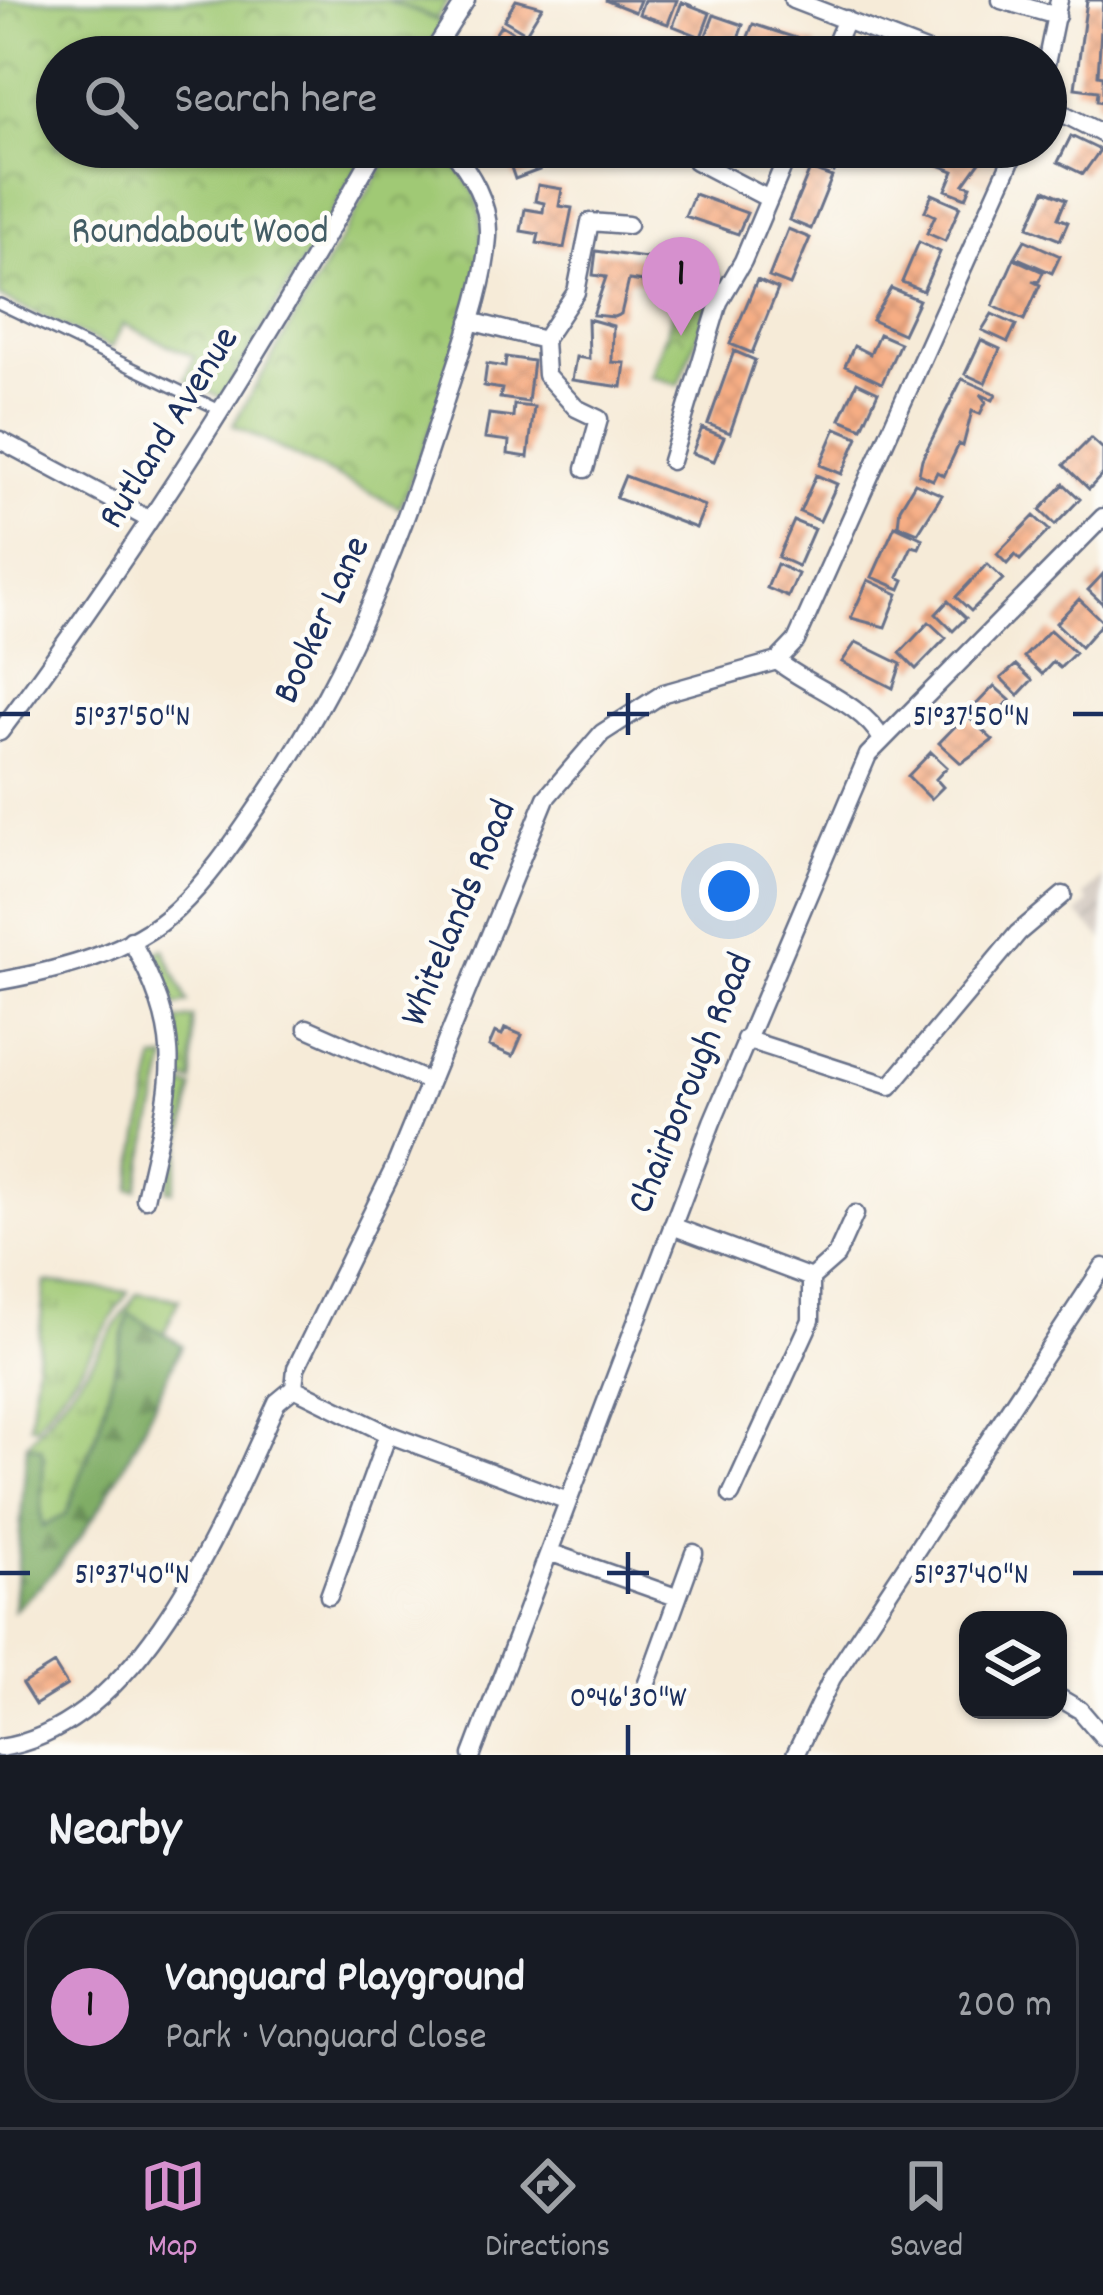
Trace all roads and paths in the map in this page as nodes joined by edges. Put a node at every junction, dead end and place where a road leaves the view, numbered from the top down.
1 (466, 0) edge
2 (793, 0) edge
3 (1001, 0) edge
4 (1058, 8) edge
5 (846, 19) junction
6 (443, 36) edge
7 (839, 36) edge
8 (888, 36) edge
9 (1067, 116) edge
10 (1103, 134) edge
11 (365, 168) edge
12 (463, 168) edge
13 (709, 168) edge
14 (782, 168) edge
15 (1008, 168) edge
16 (769, 199) junction
17 (628, 225) dead end
18 (0, 304) edge
19 (470, 320) junction
20 (544, 340) junction
21 (224, 412) junction
22 (0, 440) edge
23 (670, 461) dead end
24 (585, 469) dead end
25 (1103, 517) edge
26 (151, 520) junction
27 (777, 661) junction
28 (0, 733) edge
29 (880, 738) junction
30 (1063, 896) dead end
31 (131, 940) junction
32 (0, 981) edge
33 (307, 1028) dead end
34 (745, 1040) junction
35 (427, 1081) junction
36 (145, 1199) dead end
37 (854, 1214) dead end
38 (672, 1226) junction
39 (1103, 1267) edge
40 (812, 1278) junction
41 (294, 1388) junction
42 (388, 1434) junction
43 (731, 1495) dead end
44 (568, 1501) junction
45 (550, 1552) junction
46 (694, 1552) dead end
47 (329, 1595) dead end
48 (676, 1597) junction
49 (643, 1694) dead end
50 (1067, 1705) edge
51 (1103, 1737) edge
52 (0, 1748) edge
53 (472, 1755) edge
54 (795, 1755) edge

1 - 6 street
2 - 5 street
3 - 4 street
5 - 7 street
5 - 8 street
9 - 10 street
11 - 21 street, Rutland Avenue
12 - 19 street, Booker Lane
13 - 16 street
14 - 16 street
15 - 27 street
16 - 23 street
17 - 20 street
18 - 21 lane
19 - 20 street
19 - 31 street, Booker Lane
20 - 24 street
21 - 26 street, Rutland Avenue
22 - 26 street
25 - 29 street, Chairborough Road
26 - 28 street, Rutland Avenue
27 - 29 street
27 - 35 street, Whitelands Road
29 - 34 street, Chairborough Road
30 - 34 street
31 - 32 street, Booker Lane
31 - 36 street
33 - 35 street
34 - 38 street, Chairborough Road
35 - 41 street, Whitelands Road
37 - 40 street
38 - 40 street
38 - 44 street, Chairborough Road
39 - 54 street
40 - 43 street
41 - 42 street
41 - 52 street, Whitelands Road
42 - 44 street
42 - 47 street
44 - 45 street, Chairborough Road
45 - 48 street
45 - 53 street, Chairborough Road
46 - 48 street
48 - 49 street
50 - 51 street

